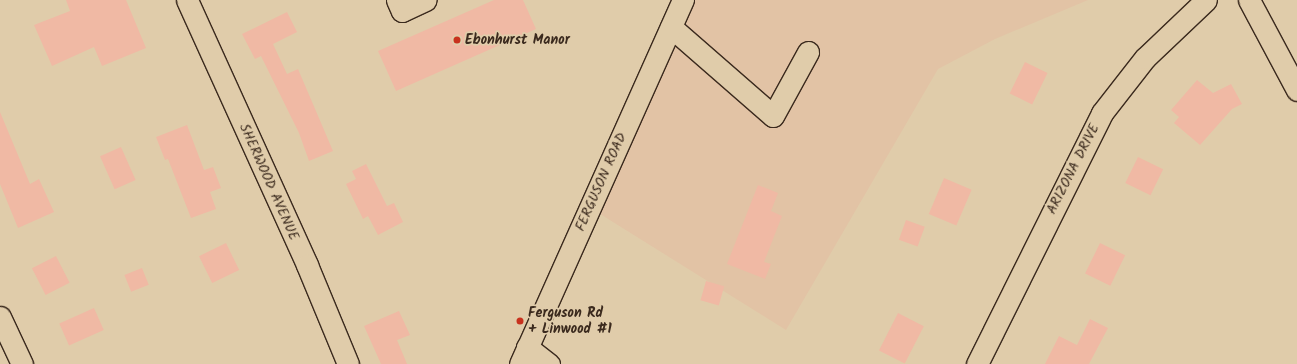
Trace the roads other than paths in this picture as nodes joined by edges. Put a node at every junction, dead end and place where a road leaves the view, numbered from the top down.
1 (187, 0) edge
2 (397, 0) edge
3 (426, 0) edge
4 (683, 0) edge
5 (1206, 0) edge
6 (1249, 0) edge
7 (671, 27) junction
8 (808, 52) dead end
9 (1297, 90) edge
10 (0, 317) edge
11 (523, 355) edge
12 (22, 364) edge
13 (348, 364) edge
14 (549, 364) edge
15 (977, 364) edge

1 - 13 street, SHERWOOD AVENUE
2 - 3 street
4 - 7 street, FERGUSON ROAD
5 - 15 street, ARIZONA DRIVE
6 - 9 street
7 - 8 street
7 - 11 street, FERGUSON ROAD
10 - 12 street
11 - 14 street

